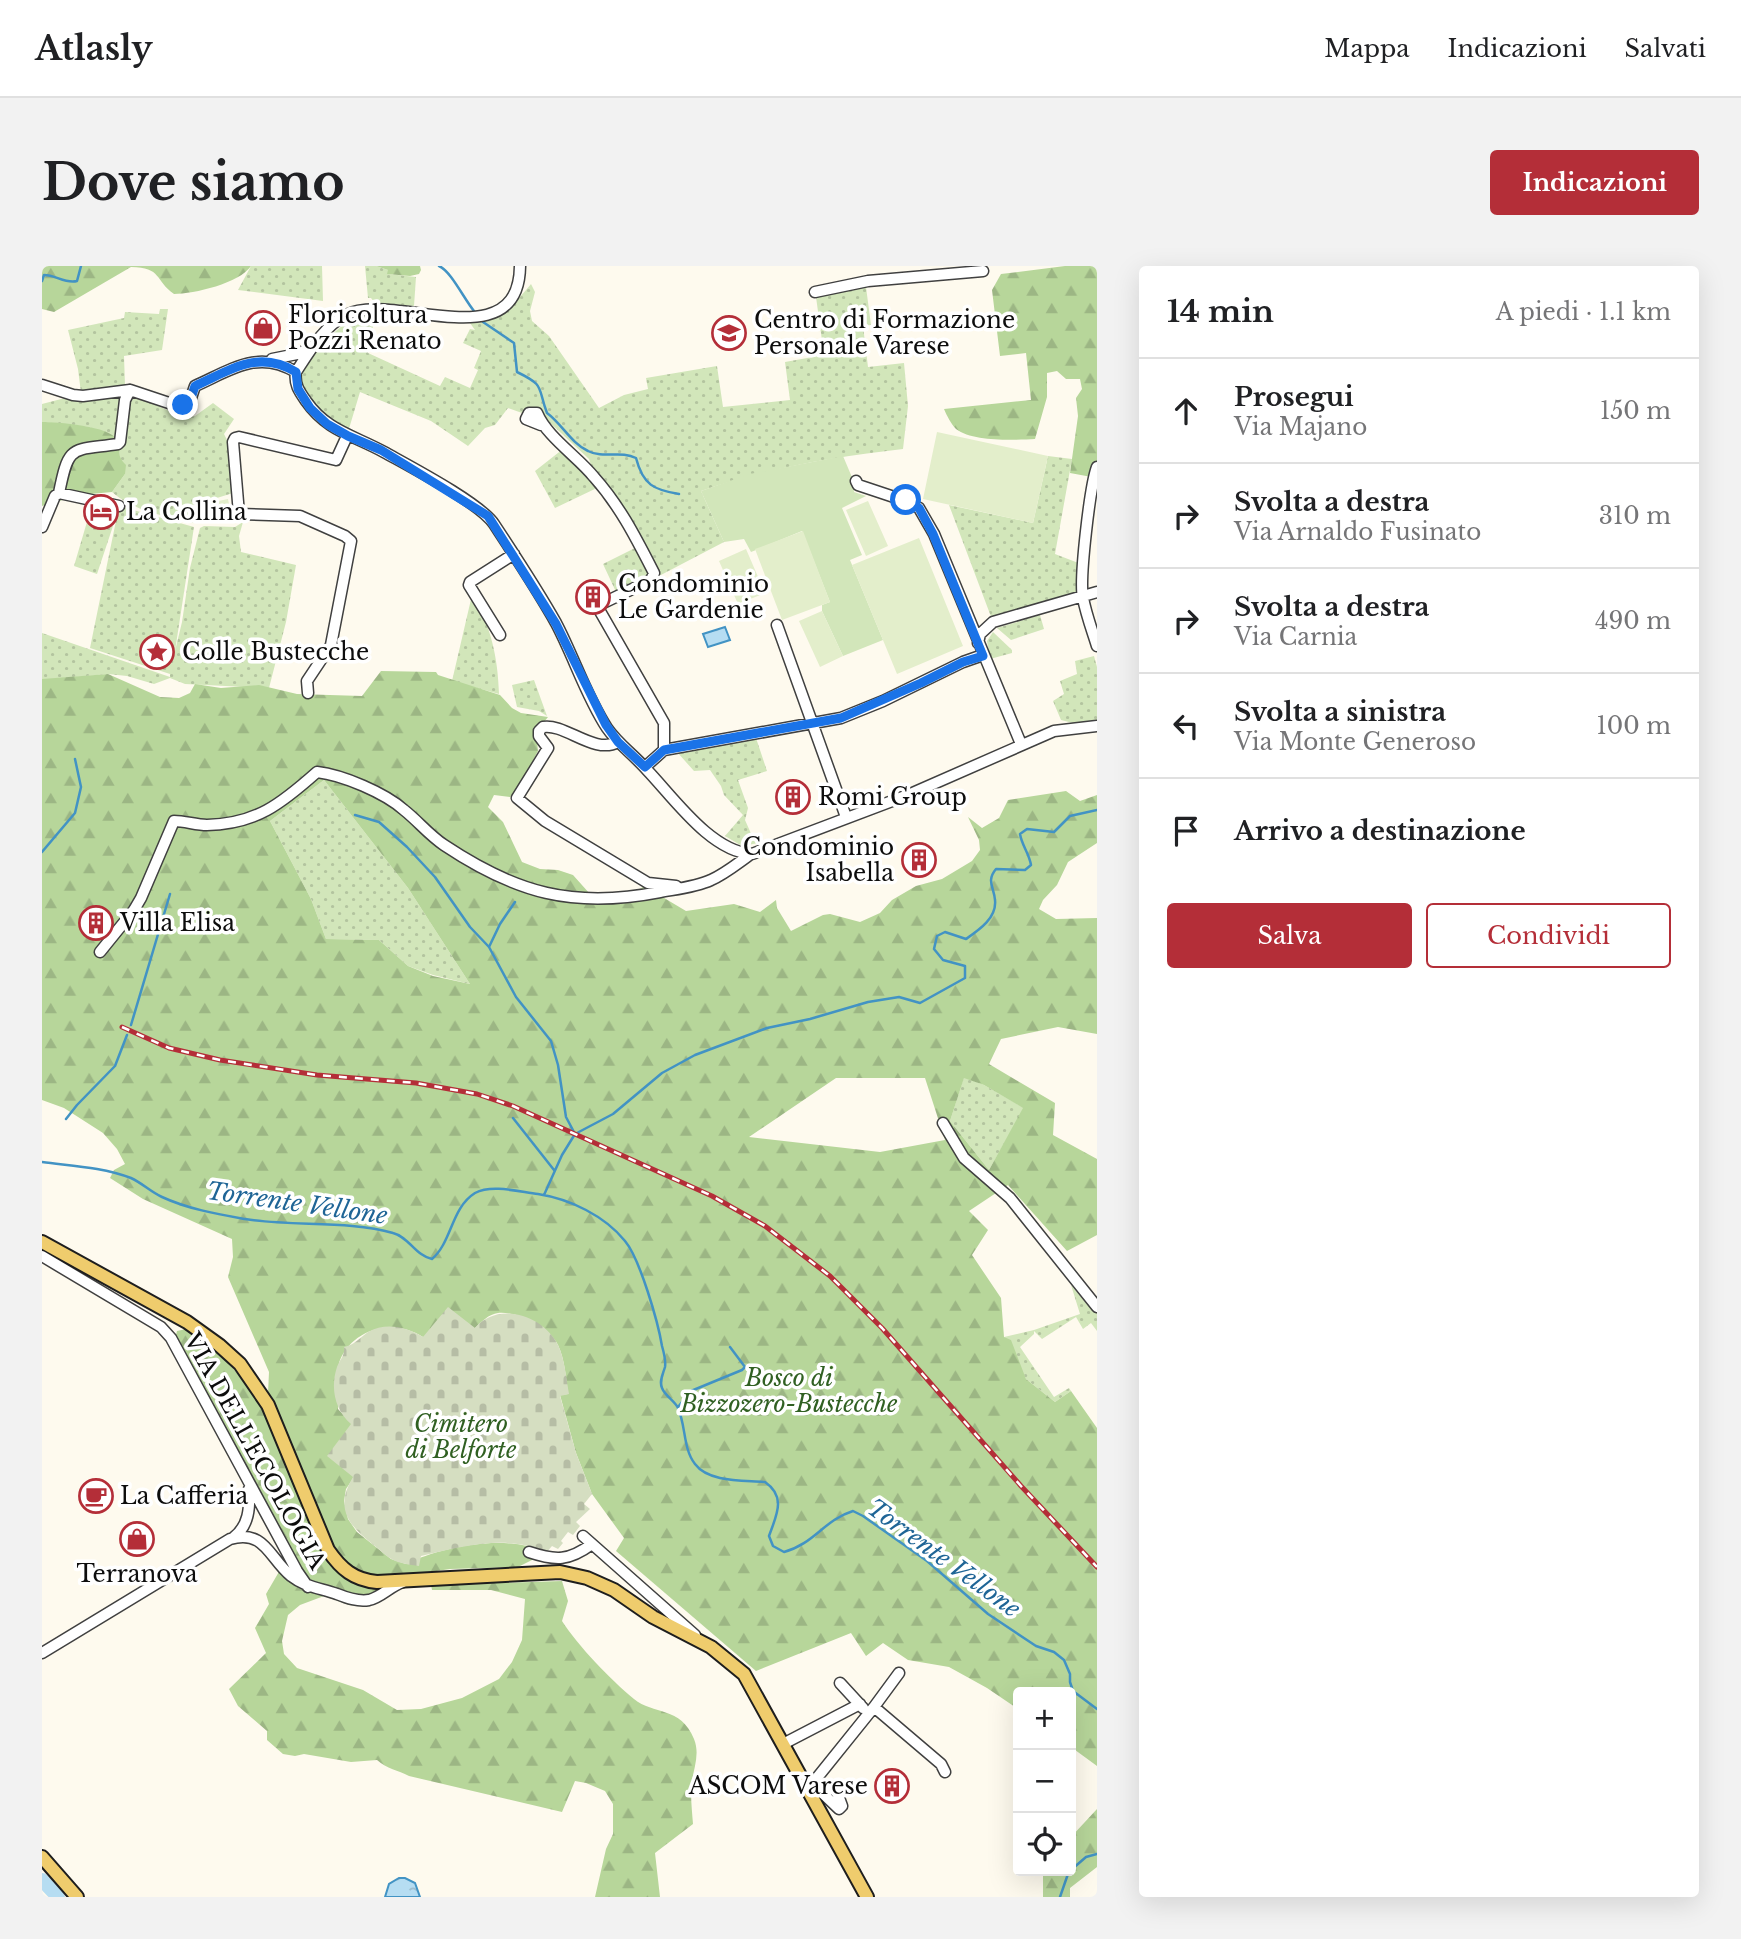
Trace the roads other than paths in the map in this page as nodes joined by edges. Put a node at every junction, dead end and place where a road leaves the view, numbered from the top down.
1 (520, 266) edge
2 (983, 271) dead end
3 (815, 292) dead end
4 (312, 348) junction
5 (263, 360) junction
6 (296, 372) junction
7 (42, 384) edge
8 (130, 390) junction
9 (541, 425) dead end
10 (348, 436) junction
11 (1097, 467) edge
12 (856, 481) dead end
13 (1095, 484) edge
14 (59, 493) junction
15 (119, 506) dead end
16 (42, 527) edge
17 (514, 554) junction
18 (1097, 592) edge
19 (1083, 596) junction
20 (777, 625) dead end
21 (500, 635) dead end
22 (978, 643) junction
23 (1097, 646) edge
24 (983, 656) junction
25 (308, 693) dead end
26 (813, 724) junction
27 (1097, 726) edge
28 (618, 742) junction
29 (1021, 744) junction
30 (664, 750) junction
31 (645, 767) junction
32 (846, 817) junction
33 (752, 854) junction
34 (687, 887) junction
35 (100, 952) dead end
36 (943, 1123) dead end
37 (42, 1242) edge
38 (42, 1256) edge
39 (1097, 1307) edge
40 (249, 1485) junction
41 (583, 1536) dead end
42 (230, 1539) junction
43 (592, 1544) junction
44 (529, 1552) dead end
45 (409, 1581) junction
46 (308, 1587) junction
47 (701, 1640) junction
48 (42, 1653) edge
49 (899, 1673) dead end
50 (840, 1683) dead end
51 (860, 1704) junction
52 (871, 1710) junction
53 (783, 1744) junction
54 (945, 1772) dead end
55 (809, 1787) junction
56 (838, 1795) dead end
57 (42, 1857) edge
58 (864, 1896) edge
59 (77, 1897) edge

1 - 4 street
2 - 3 street
4 - 5 street
4 - 6 street
5 - 6 street
5 - 8 street
6 - 10 street
7 - 8 street
8 - 14 street
9 - 30 street
10 - 17 street
10 - 25 street
11 - 13 street
12 - 22 street
13 - 19 street
14 - 15 street
14 - 16 street
17 - 21 street
17 - 28 street
18 - 19 street
19 - 22 street
19 - 23 street
20 - 26 street
22 - 24 street
24 - 26 street
24 - 29 street
26 - 30 street
26 - 32 street
27 - 29 street
28 - 31 street
28 - 34 street
29 - 32 street
30 - 31 street
31 - 33 street
32 - 33 street
33 - 34 street
34 - 35 street
36 - 39 street
37 - 45 main road
38 - 40 street, VIA DELL'ECOLOGIA
40 - 42 street
40 - 46 street, VIA DELL'ECOLOGIA
41 - 43 street
42 - 46 street
42 - 48 street
43 - 44 street
43 - 47 street
45 - 46 street, VIA DELL'ECOLOGIA
45 - 47 main road
47 - 53 main road
49 - 52 street
50 - 51 street
51 - 52 street
51 - 53 street
52 - 54 street
52 - 55 street
53 - 55 main road
55 - 56 street
55 - 58 main road
57 - 59 main road

